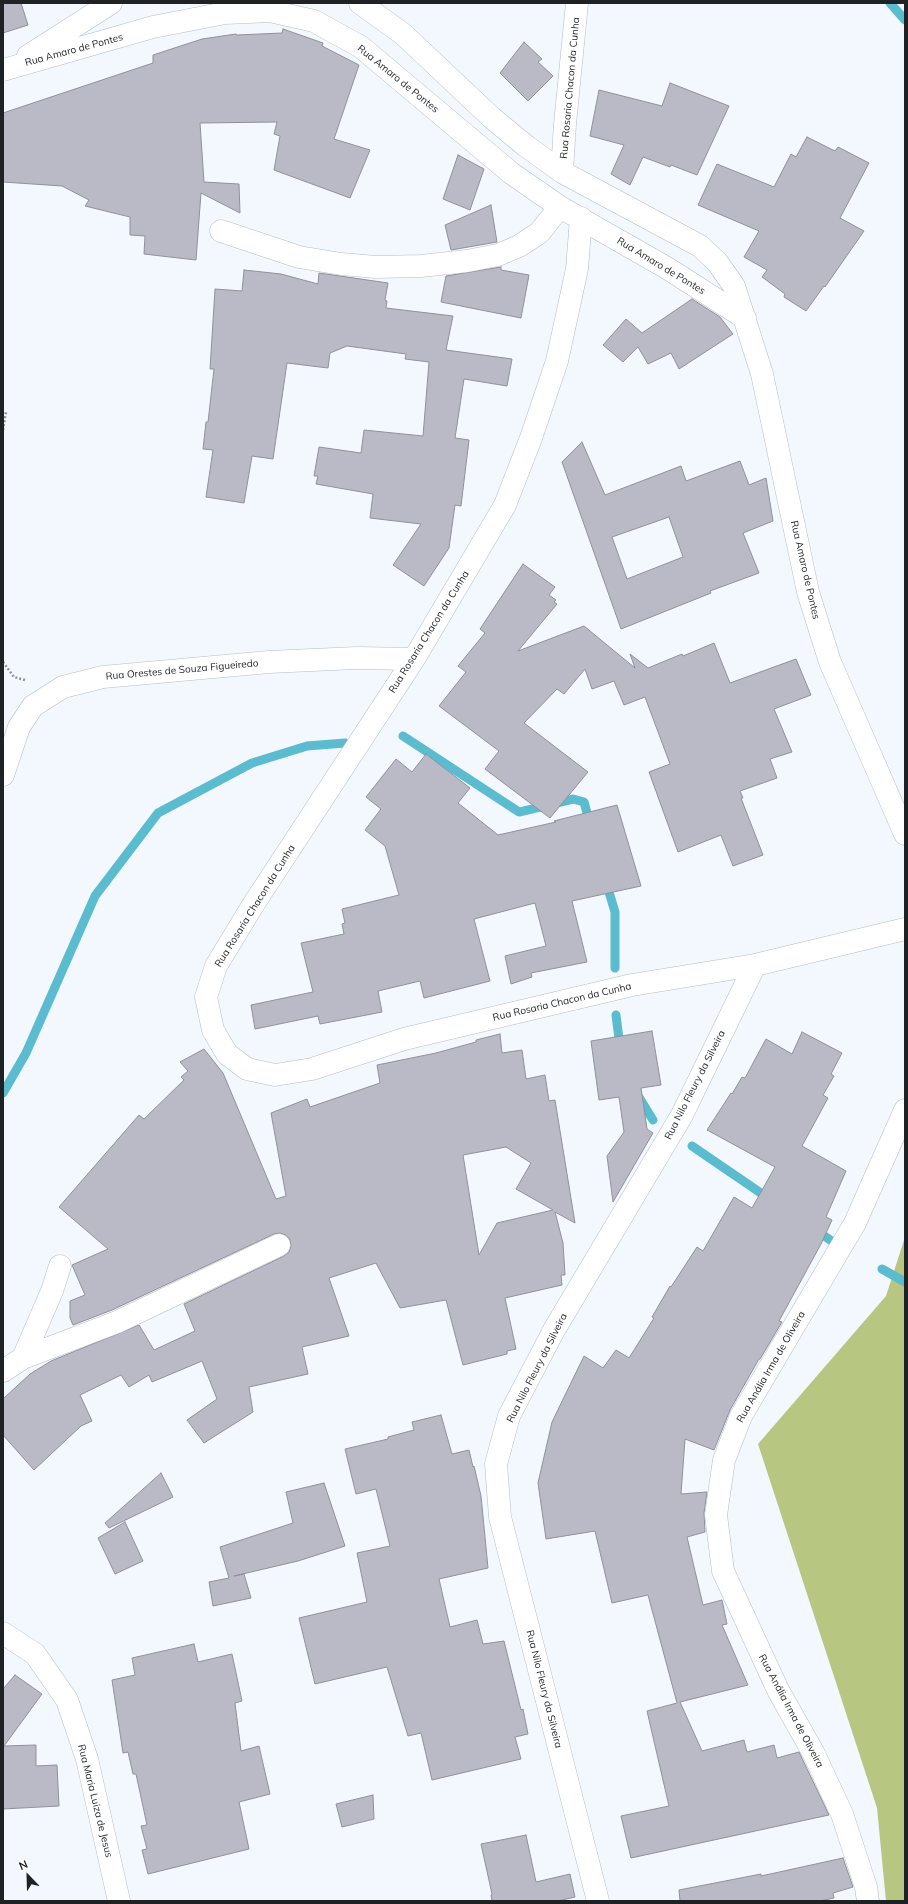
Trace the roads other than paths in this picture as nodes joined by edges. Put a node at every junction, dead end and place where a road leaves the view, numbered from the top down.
1 (111, 3) edge
2 (360, 3) edge
3 (578, 3) edge
4 (7, 68) edge
5 (562, 172) junction
6 (560, 207) junction
7 (581, 218) junction
8 (221, 231) dead end
9 (745, 318) junction
10 (414, 659) junction
11 (3, 775) edge
12 (905, 834) edge
13 (905, 929) edge
14 (755, 965) junction
15 (905, 1110) edge
16 (280, 1245) dead end
17 (60, 1266) dead end
18 (23, 1358) junction
19 (3, 1371) edge
20 (3, 1633) edge
21 (119, 1901) edge
22 (598, 1901) edge
23 (868, 1901) edge

1 - 4 street
2 - 5 street, Rua Amaro de Pontes
3 - 5 street, Rua Rosaria Chacon da Cunha
4 - 6 street, Rua Amaro de Pontes
5 - 9 street, Rua Amaro de Pontes
6 - 7 street, Rua Amaro de Pontes
6 - 8 street
7 - 9 street, Rua Amaro de Pontes
7 - 10 street, Rua Rosaria Chacon da Cunha
9 - 12 street, Rua Amaro de Pontes
10 - 11 street, Rua Orestes de Souza Figueiredo
10 - 14 street, Rua Rosaria Chacon da Cunha
13 - 14 street, Rua Rosaria Chacon da Cunha
14 - 22 street, Rua Nilo Fleury da Silveira
15 - 23 street, Rua Anália Irma de Oliveira
16 - 18 street
17 - 18 street
18 - 19 street
20 - 21 street, Rua Maria Luiza de Jesus

